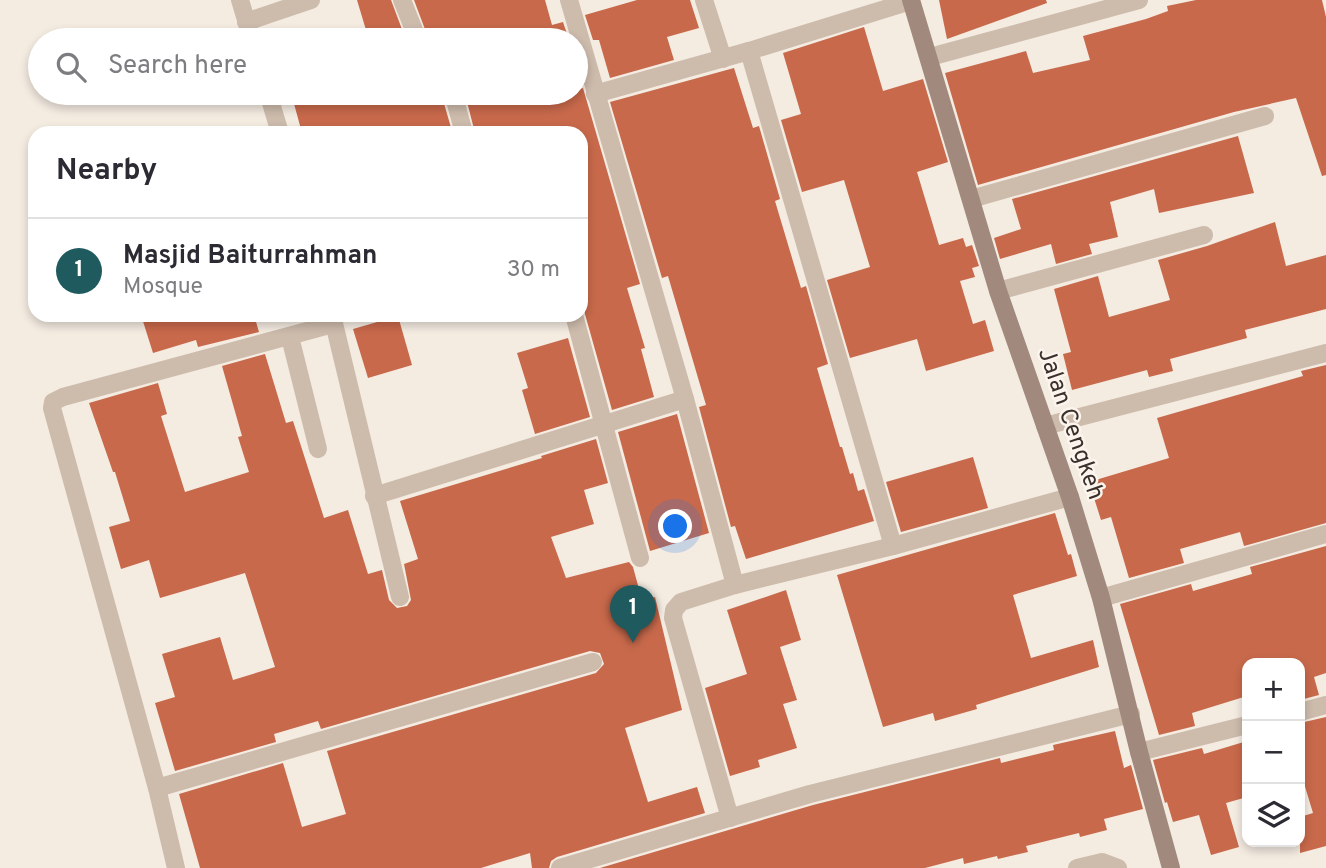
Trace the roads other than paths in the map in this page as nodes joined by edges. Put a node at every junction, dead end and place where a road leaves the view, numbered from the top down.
1 (240, 0) edge
2 (311, 0) edge
3 (402, 0) edge
4 (569, 0) edge
5 (704, 0) edge
6 (911, 0) edge
7 (1139, 0) edge
8 (246, 22) junction
9 (248, 28) edge
10 (413, 28) edge
11 (577, 28) edge
12 (749, 51) junction
13 (929, 57) junction
14 (723, 59) junction
15 (588, 69) edge
16 (595, 94) junction
17 (272, 105) edge
18 (456, 105) edge
19 (1265, 116) dead end
20 (278, 126) edge
21 (462, 126) edge
22 (971, 199) junction
23 (1205, 235) dead end
24 (998, 291) junction
25 (325, 322) edge
26 (333, 322) edge
27 (576, 322) edge
28 (290, 337) junction
29 (1326, 353) edge
30 (685, 399) junction
31 (604, 423) junction
32 (1045, 426) junction
33 (318, 449) dead end
34 (374, 496) junction
35 (1070, 497) junction
36 (1326, 534) edge
37 (894, 545) junction
38 (640, 558) dead end
39 (735, 585) junction
40 (400, 597) dead end
41 (1101, 598) junction
42 (593, 662) dead end
43 (1326, 705) edge
44 (1305, 711) edge
45 (1131, 714) junction
46 (1242, 726) edge
47 (1139, 752) junction
48 (157, 788) junction
49 (730, 818) junction
50 (176, 868) edge
51 (561, 868) edge
52 (1077, 868) edge
53 (1118, 868) edge
54 (1171, 868) edge

1 - 8 street
2 - 8 street
3 - 10 street
4 - 11 street
5 - 14 street
6 - 12 street
6 - 13 street, Jalan Cengkeh
7 - 13 street
8 - 9 street
12 - 14 street
12 - 37 street
13 - 22 street, Jalan Cengkeh
14 - 16 street
15 - 16 street
16 - 30 street
17 - 20 street
18 - 21 street
19 - 22 street
22 - 24 street, Jalan Cengkeh
23 - 24 street
24 - 32 street, Jalan Cengkeh
25 - 28 street
26 - 34 street
27 - 31 street
28 - 33 street
28 - 48 street
29 - 32 street
30 - 31 street
30 - 39 street
31 - 34 street
31 - 38 street
32 - 35 street, Jalan Cengkeh
34 - 40 street
35 - 37 street
35 - 41 street, Jalan Cengkeh
36 - 41 street
37 - 39 street
39 - 49 street
41 - 45 street, Jalan Cengkeh
42 - 48 street
43 - 44 street
45 - 47 street, Jalan Cengkeh
45 - 49 street
46 - 47 street
47 - 54 street, Jalan Cengkeh
48 - 50 street
49 - 51 street
52 - 53 street

